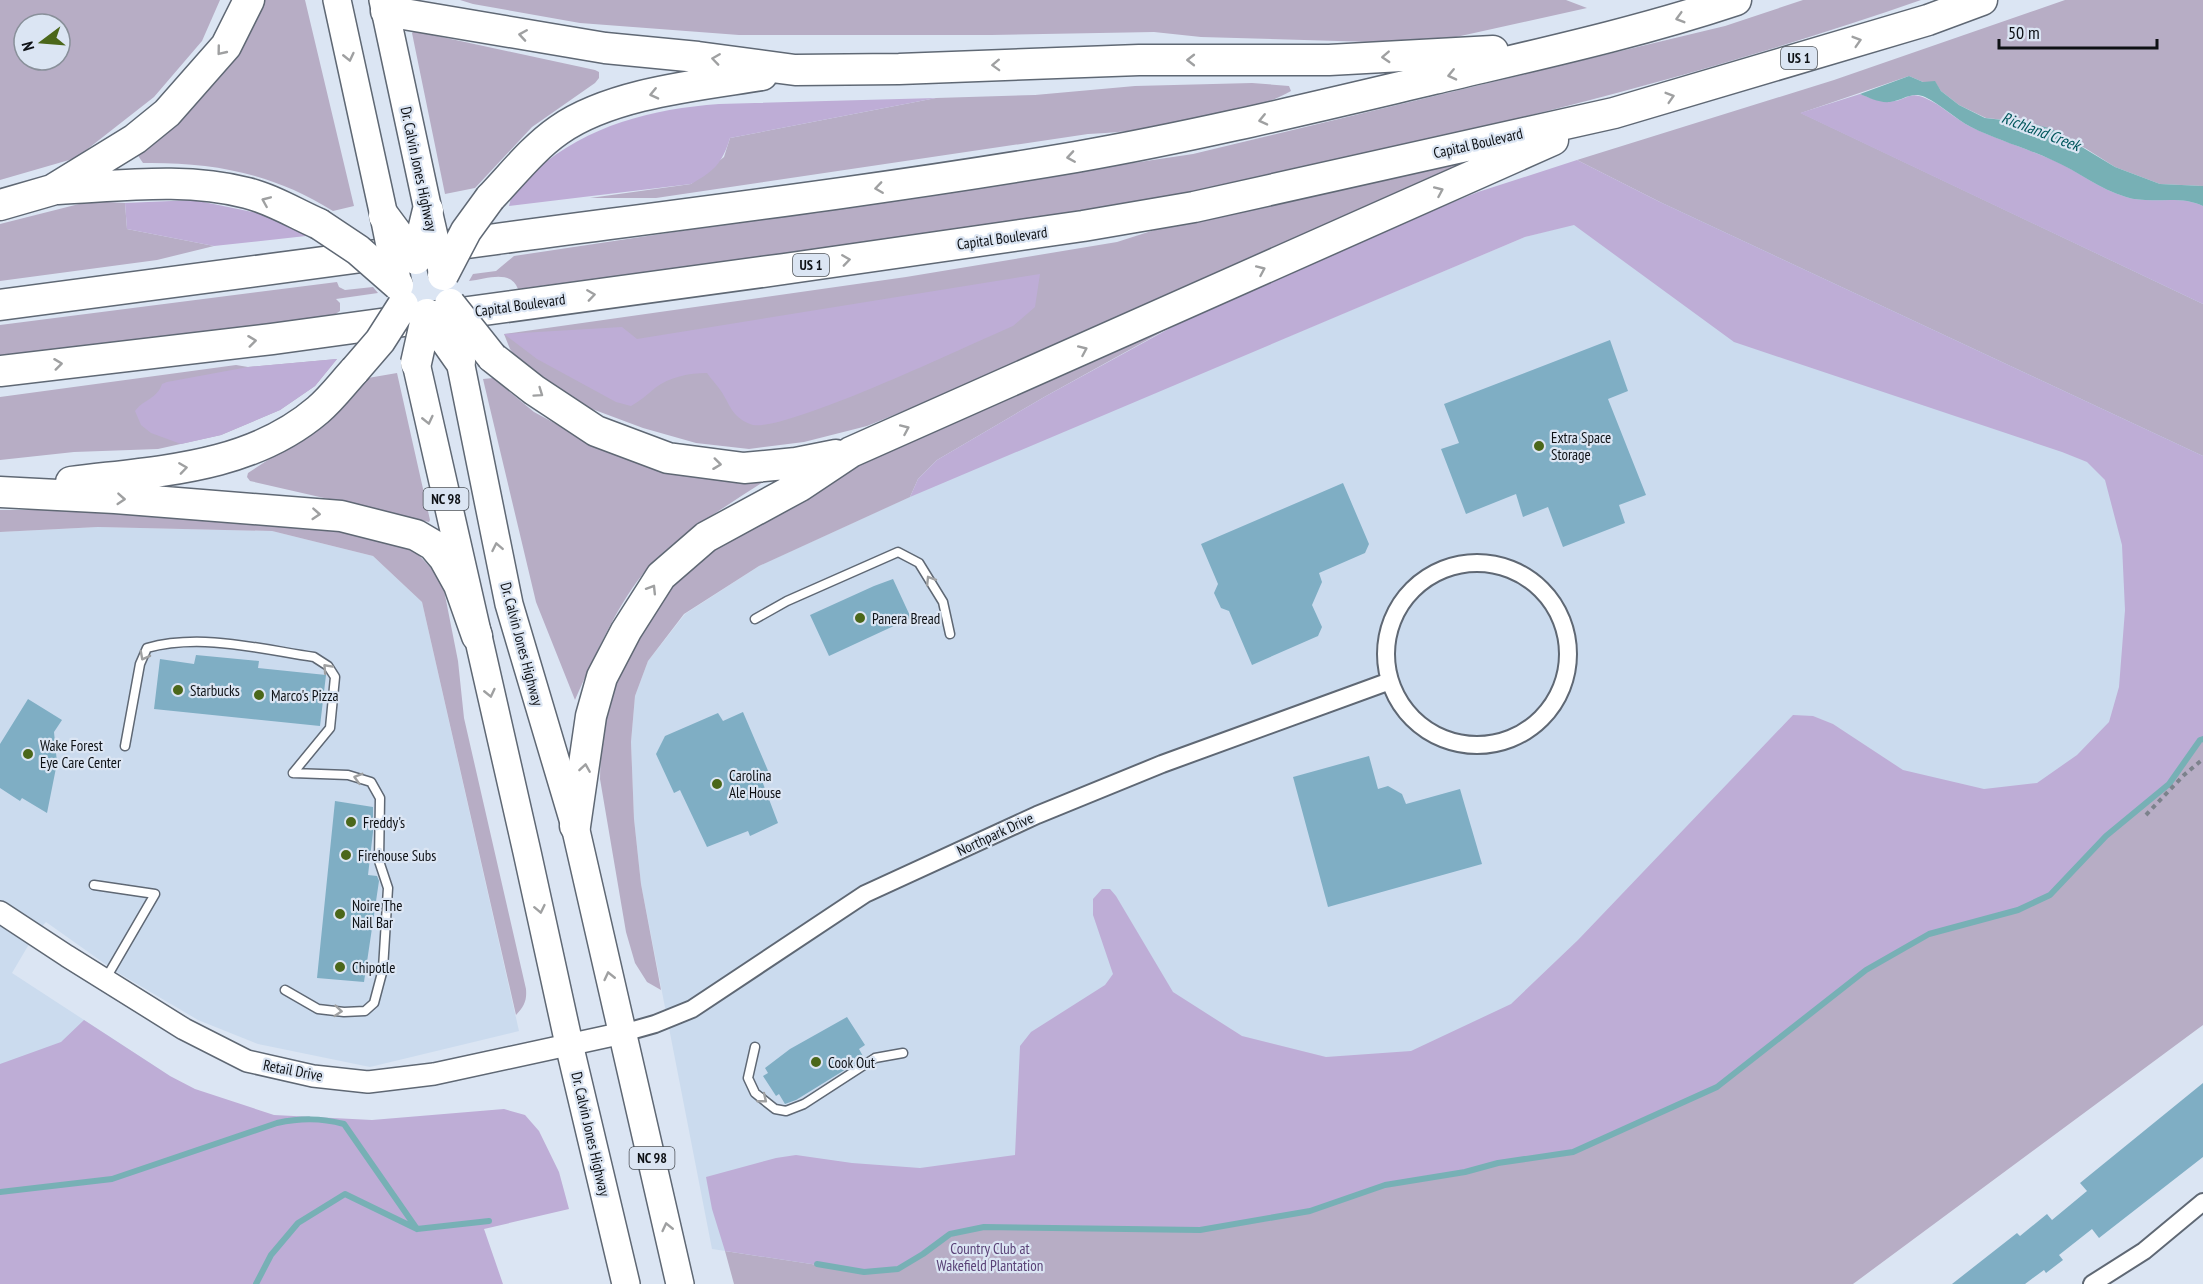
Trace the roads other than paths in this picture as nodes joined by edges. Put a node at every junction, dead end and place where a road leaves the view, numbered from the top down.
1 (249, 0) edge
2 (337, 0) edge
3 (1736, 0) edge
4 (1982, 0) edge
5 (384, 6) edge
6 (1570, 47) junction
7 (795, 70) junction
8 (1614, 113) junction
9 (52, 190) junction
10 (0, 205) edge
11 (428, 210) junction
12 (384, 216) junction
13 (416, 259) junction
14 (423, 295) junction
15 (0, 305) edge
16 (460, 361) joint
17 (416, 363) joint
18 (0, 371) edge
19 (851, 452) junction
20 (0, 491) edge
21 (755, 620) dead end
22 (950, 634) dead end
23 (477, 636) junction
24 (1390, 681) junction
25 (125, 746) dead end
26 (575, 826) junction
27 (94, 885) dead end
28 (0, 912) edge
29 (105, 980) junction
30 (285, 990) dead end
31 (623, 1033) junction
32 (569, 1044) junction
33 (755, 1047) dead end
34 (903, 1053) dead end
35 (2203, 1202) edge
36 (626, 1284) edge
37 (680, 1284) edge
38 (2092, 1284) edge

1 -> 9 highway
2 -> 12 highway
3 -> 6 highway
8 -> 4 highway, Capital Boulevard / US 1
7 -> 5 highway
5 - 11 highway, Dr. Calvin Jones Highway
6 -> 7 highway
6 -> 15 highway
7 -> 14 highway, bridge
18 -> 8 highway, Capital Boulevard / US 1
19 -> 8 highway
9 - 10 highway
14 -> 9 highway, bridge
11 - 13 highway, bridge
11 - 14 highway, Dr. Calvin Jones Highway, bridge
12 - 13 highway, bridge
12 - 14 highway, bridge
13 - 14 highway
14 - 16 highway, bridge
14 - 17 highway, bridge
14 -> 19 highway, bridge
20 -> 14 highway, bridge
26 -> 16 highway, Dr. Calvin Jones Highway / NC 98
17 -> 23 highway, Dr. Calvin Jones Highway / NC 98
26 -> 19 highway
20 -> 23 highway
22 -> 21 lane
23 -> 32 highway, Dr. Calvin Jones Highway / NC 98
24 - 24 street
24 - 31 street, Northpark Drive
30 -> 25 lane
31 -> 26 highway, Dr. Calvin Jones Highway / NC 98
27 - 29 lane
28 - 29 street, Retail Drive
29 - 32 street, Retail Drive
31 - 32 street, Retail Drive
37 -> 31 highway, Dr. Calvin Jones Highway / NC 98
32 - 36 highway, Dr. Calvin Jones Highway / NC 98
33 -> 34 lane
35 - 38 street

